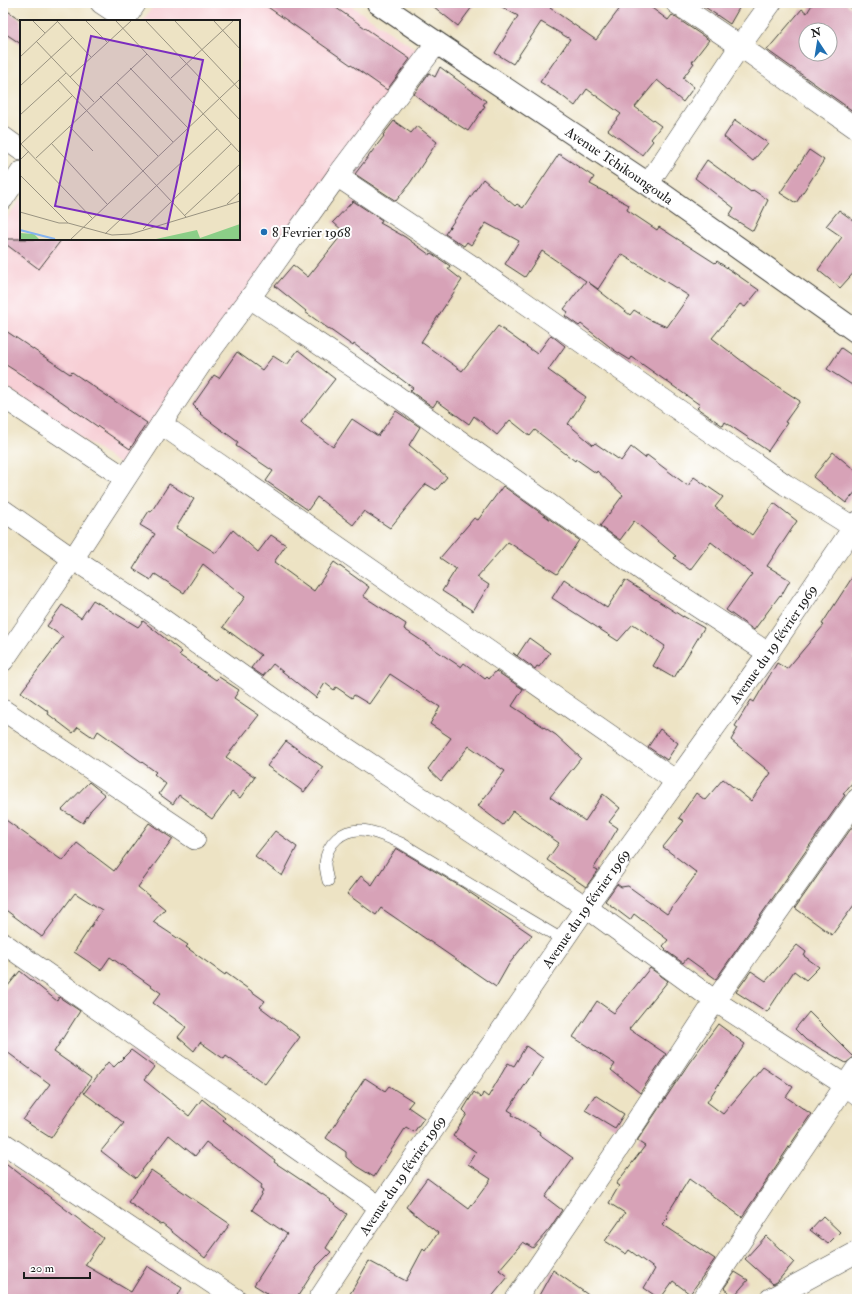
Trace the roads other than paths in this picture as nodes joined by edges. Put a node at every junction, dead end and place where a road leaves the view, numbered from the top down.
1 (101, 3) edge
2 (378, 3) edge
3 (676, 3) edge
4 (771, 3) edge
5 (129, 14) edge
6 (437, 43) junction
7 (740, 46) junction
8 (857, 129) edge
9 (3, 137) edge
10 (20, 149) edge
11 (20, 174) edge
12 (337, 176) junction
13 (648, 184) junction
14 (3, 199) edge
15 (250, 298) junction
16 (857, 332) edge
17 (3, 397) edge
18 (160, 424) junction
19 (125, 478) junction
20 (3, 510) edge
21 (855, 525) edge
22 (73, 559) junction
23 (768, 653) junction
24 (3, 661) edge
25 (3, 710) edge
26 (676, 781) junction
27 (857, 799) edge
28 (196, 839) dead end
29 (328, 881) dead end
30 (586, 907) junction
31 (564, 940) junction
32 (3, 943) edge
33 (715, 1001) junction
34 (857, 1068) edge
35 (851, 1090) edge
36 (3, 1143) edge
37 (380, 1207) junction
38 (857, 1252) edge
39 (236, 1299) edge
40 (319, 1299) edge
41 (516, 1299) edge
42 (703, 1299) edge
43 (770, 1299) edge

1 - 5 street
2 - 6 street, Avenue Tchikoungoula
3 - 7 street
4 - 7 street
6 - 12 street
6 - 13 street, Avenue Tchikoungoula
7 - 8 street
7 - 13 street
9 - 10 street
11 - 14 street
12 - 15 street
12 - 21 street
13 - 16 street, Avenue Tchikoungoula
15 - 18 street
15 - 23 street
17 - 19 street
18 - 19 street
18 - 26 street
19 - 22 street
20 - 22 street
21 - 23 street, Avenue du 19 février 1969
22 - 24 street
22 - 30 street
23 - 26 street, Avenue du 19 février 1969
25 - 28 street
26 - 30 street, Avenue du 19 février 1969
27 - 33 street
29 - 31 lane
30 - 31 street, Avenue du 19 février 1969
30 - 33 street
31 - 37 street, Avenue du 19 février 1969
32 - 37 street
33 - 35 street
33 - 41 street
34 - 35 street
35 - 42 street
36 - 39 street
37 - 40 street, Avenue du 19 février 1969
38 - 43 street

